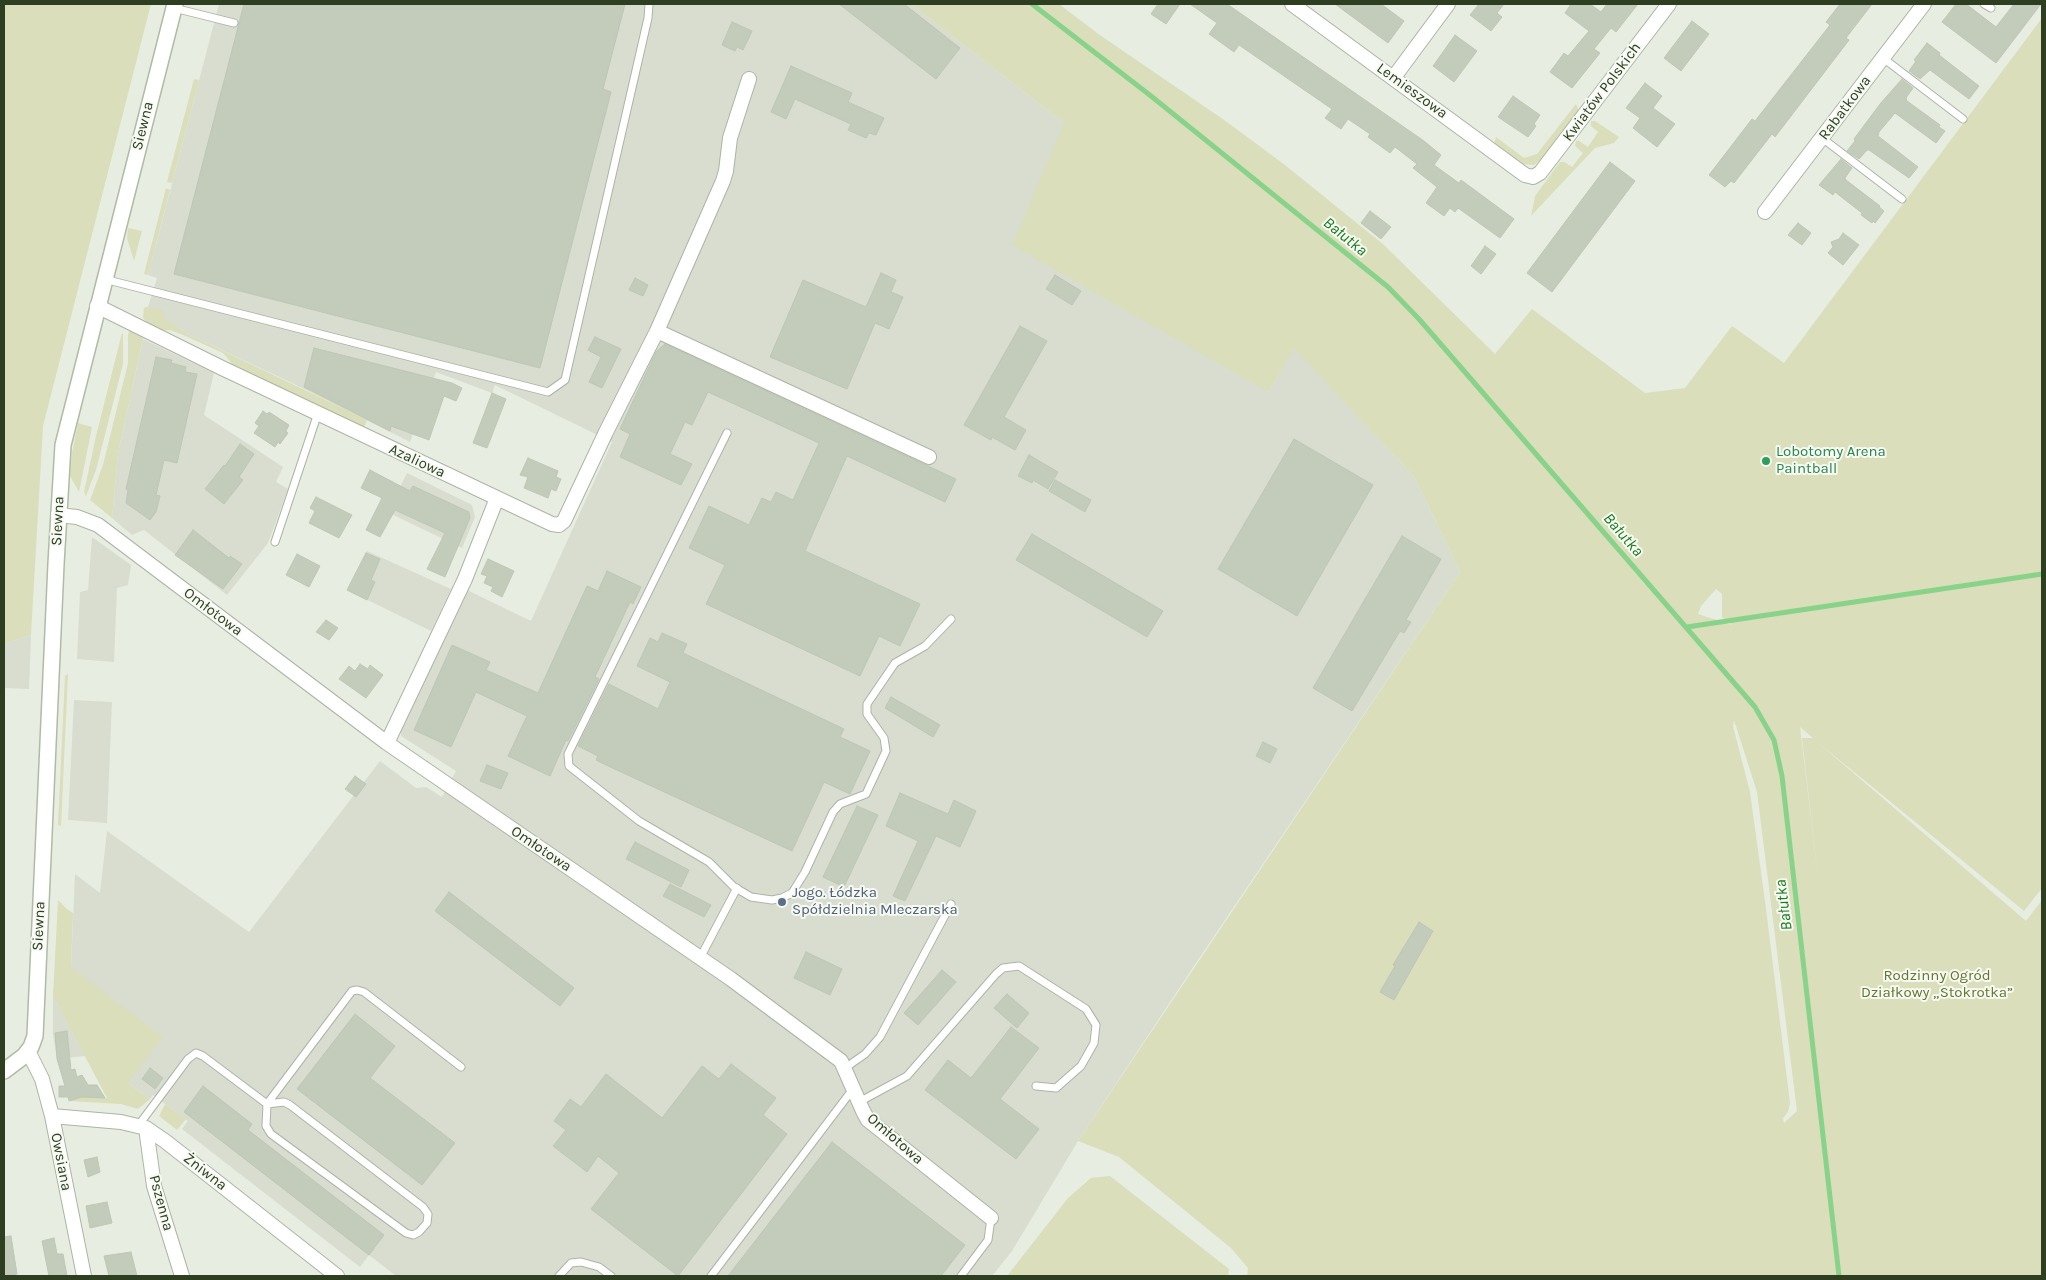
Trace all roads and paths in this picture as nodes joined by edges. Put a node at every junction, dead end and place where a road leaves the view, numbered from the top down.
1 (648, 4) edge
2 (1292, 4) edge
3 (1448, 4) edge
4 (1669, 4) edge
5 (1924, 4) edge
6 (174, 6) edge
7 (234, 23) dead end
8 (1883, 58) junction
9 (1394, 77) junction
10 (749, 79) dead end
11 (1963, 119) dead end
12 (1822, 138) junction
13 (1533, 177) joint
14 (1902, 199) dead end
15 (1765, 212) dead end
16 (104, 279) junction
17 (97, 306) junction
18 (657, 331) junction
19 (318, 413) junction
20 (727, 433) dead end
21 (929, 457) dead end
22 (496, 498) junction
23 (58, 515) junction
24 (275, 542) dead end
25 (951, 619) dead end
26 (387, 743) junction
27 (737, 888) junction
28 (950, 904) dead end
29 (700, 958) junction
30 (28, 1051) junction
31 (461, 1067) dead end
32 (845, 1068) junction
33 (4, 1071) edge
34 (1036, 1086) dead end
35 (856, 1095) junction
36 (267, 1104) junction
37 (52, 1116) junction
38 (142, 1127) junction
39 (991, 1218) joint
40 (84, 1276) edge
41 (182, 1276) edge
42 (338, 1276) edge
43 (559, 1276) edge
44 (611, 1276) edge
45 (711, 1276) edge
46 (961, 1276) edge

1 - 16 lane
2 - 9 street, Lemieszowa
3 - 9 street
4 - 13 street, Kwiatów Polskich
5 - 8 street, Rabatkowa
6 - 7 lane
6 - 16 street, Siewna
8 - 11 lane
8 - 12 street, Rabatkowa
9 - 13 street, Lemieszowa
10 - 18 street
12 - 14 lane
12 - 15 street, Rabatkowa
16 - 17 street, Siewna
17 - 19 street, Azaliowa
17 - 23 street, Siewna
18 - 21 street
18 - 22 street, Azaliowa
19 - 22 street, Azaliowa
19 - 24 lane
20 - 27 lane
22 - 26 street
23 - 26 street, Omłotowa
23 - 30 street, Siewna
25 - 27 lane
26 - 29 street, Omłotowa
27 - 29 lane
28 - 32 lane
29 - 32 street, Omłotowa
30 - 33 street
30 - 37 street, Owsiana
31 - 36 lane
32 - 35 street, Omłotowa
34 - 35 lane
35 - 39 street, Omłotowa
35 - 45 lane
36 - 36 lane
36 - 38 lane
37 - 38 street, Żniwna
37 - 40 street, Owsiana
38 - 41 street, Pszenna
38 - 42 street, Żniwna
39 - 46 lane
43 - 44 lane

